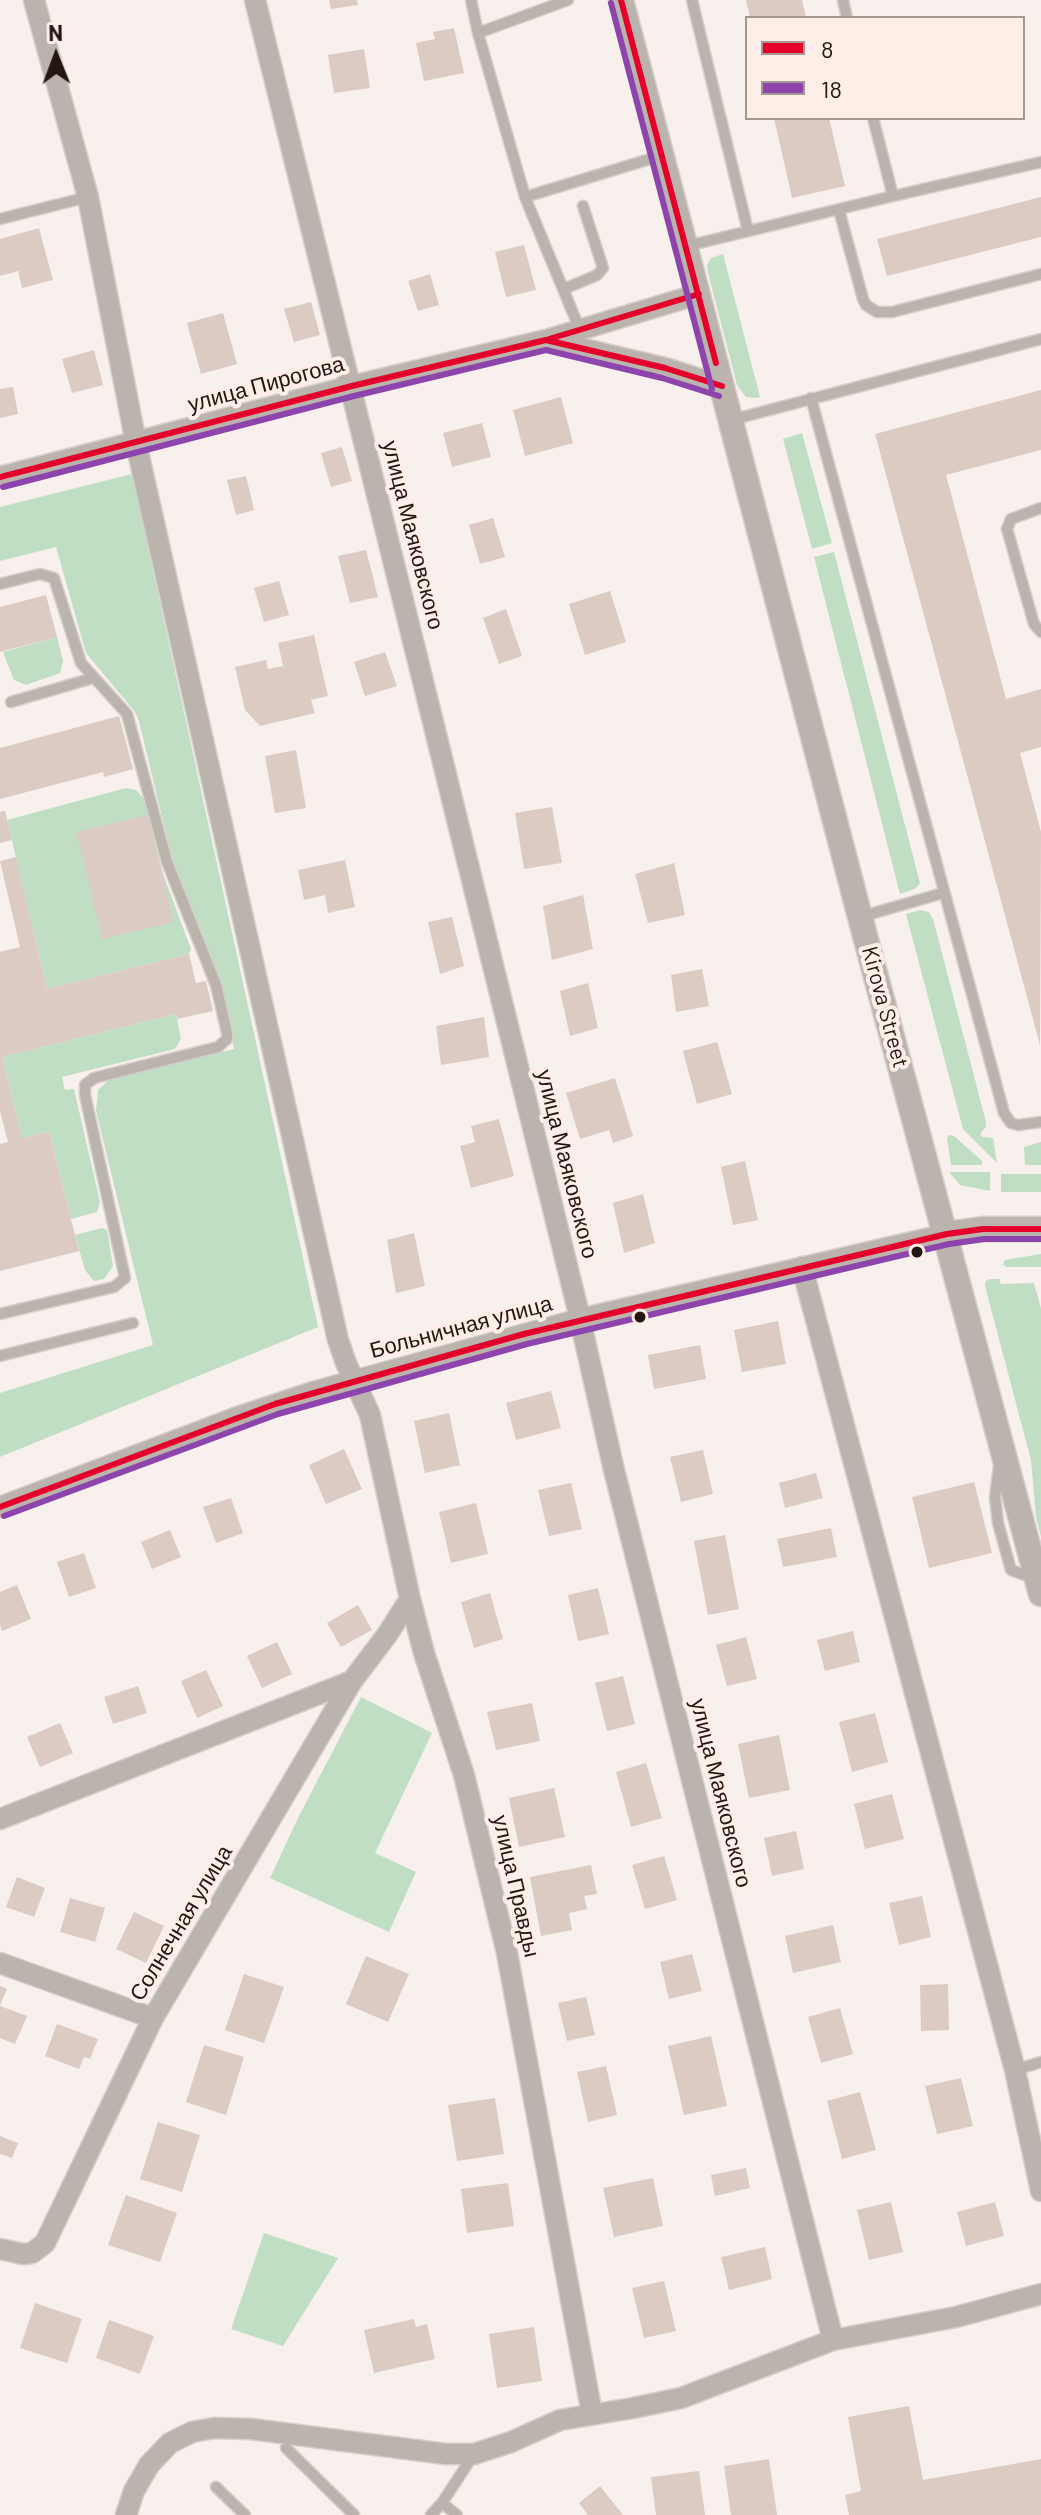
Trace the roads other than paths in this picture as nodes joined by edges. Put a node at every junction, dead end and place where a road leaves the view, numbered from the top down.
1 (34, 0) edge
2 (255, 0) edge
3 (471, 0) edge
4 (568, 0) edge
5 (621, 0) edge
6 (692, 0) edge
7 (478, 33) junction
8 (874, 120) edge
9 (662, 155) junction
10 (1041, 162) edge
11 (893, 196) junction
12 (88, 197) junction
13 (525, 197) junction
14 (583, 206) dead end
15 (839, 210) junction
16 (0, 219) edge
17 (748, 231) junction
18 (687, 246) junction
19 (1041, 274) edge
20 (564, 289) junction
21 (699, 294) junction
22 (580, 330) junction
23 (1041, 339) edge
24 (546, 340) junction
25 (352, 386) junction
26 (722, 386) junction
27 (811, 398) junction
28 (731, 420) junction
29 (136, 443) junction
30 (0, 477) edge
31 (1041, 508) edge
32 (0, 584) edge
33 (1041, 632) edge
34 (93, 678) junction
35 (11, 702) dead end
36 (943, 893) junction
37 (860, 917) junction
38 (1041, 1122) edge
39 (1041, 1229) edge
40 (947, 1234) junction
41 (802, 1267) junction
42 (0, 1314) edge
43 (580, 1319) junction
44 (133, 1323) dead end
45 (0, 1356) edge
46 (354, 1380) junction
47 (0, 1507) edge
48 (1039, 1587) edge
49 (410, 1599) junction
50 (352, 1681) junction
51 (0, 1819) edge
52 (0, 1963) edge
53 (153, 2018) junction
54 (1041, 2062) edge
55 (1015, 2070) junction
56 (1041, 2191) edge
57 (0, 2249) edge
58 (1041, 2294) edge
59 (833, 2340) junction
60 (592, 2414) junction
61 (286, 2448) dead end
62 (474, 2454) junction
63 (216, 2487) dead end
64 (442, 2503) junction
65 (126, 2515) edge
66 (245, 2515) edge
67 (354, 2515) edge
68 (431, 2515) edge
69 (457, 2515) edge

1 - 12 street, улица Правды
2 - 25 street, улица Маяковского
3 - 7 lane
4 - 7 lane
5 - 9 street
6 - 17 lane
7 - 13 lane
8 - 11 lane
9 - 13 lane
9 - 18 street
10 - 11 lane
11 - 15 lane
12 - 16 lane
12 - 29 street, улица Правды
13 - 20 lane
14 - 20 lane
15 - 17 lane
15 - 19 lane
17 - 18 lane
18 - 21 street
20 - 22 lane
21 - 22 street, улица Пирогова
21 - 26 street
22 - 24 street, улица Пирогова
23 - 27 lane
24 - 25 street, улица Пирогова
24 - 26 street, улица Пирогова
25 - 29 street, улица Пирогова
25 - 43 street, улица Маяковского
26 - 28 street, Kirova Street
27 - 28 lane
27 - 36 lane
28 - 37 street, Kirova Street
29 - 30 street, улица Пирогова
29 - 46 street, улица Правды
31 - 33 lane
32 - 34 lane
34 - 35 lane
34 - 42 lane
36 - 37 lane
36 - 38 lane
37 - 40 street, Kirova Street
39 - 40 street
40 - 41 street, Больничная улица
40 - 48 street, Kirova Street
41 - 43 street, Больничная улица
41 - 55 street
43 - 46 street, Больничная улица
43 - 59 street, улица Маяковского
44 - 45 lane
46 - 47 street, Больничная улица
46 - 49 street, улица Правды
49 - 50 street, Солнечная улица
49 - 60 street, улица Правды
50 - 51 street
50 - 53 street, Солнечная улица
52 - 53 street
53 - 57 street, Солнечная улица
54 - 55 lane
55 - 56 street
58 - 59 street
59 - 60 street
60 - 62 street
61 - 67 lane
62 - 64 lane
62 - 65 street
63 - 66 lane
64 - 68 lane
64 - 69 lane

